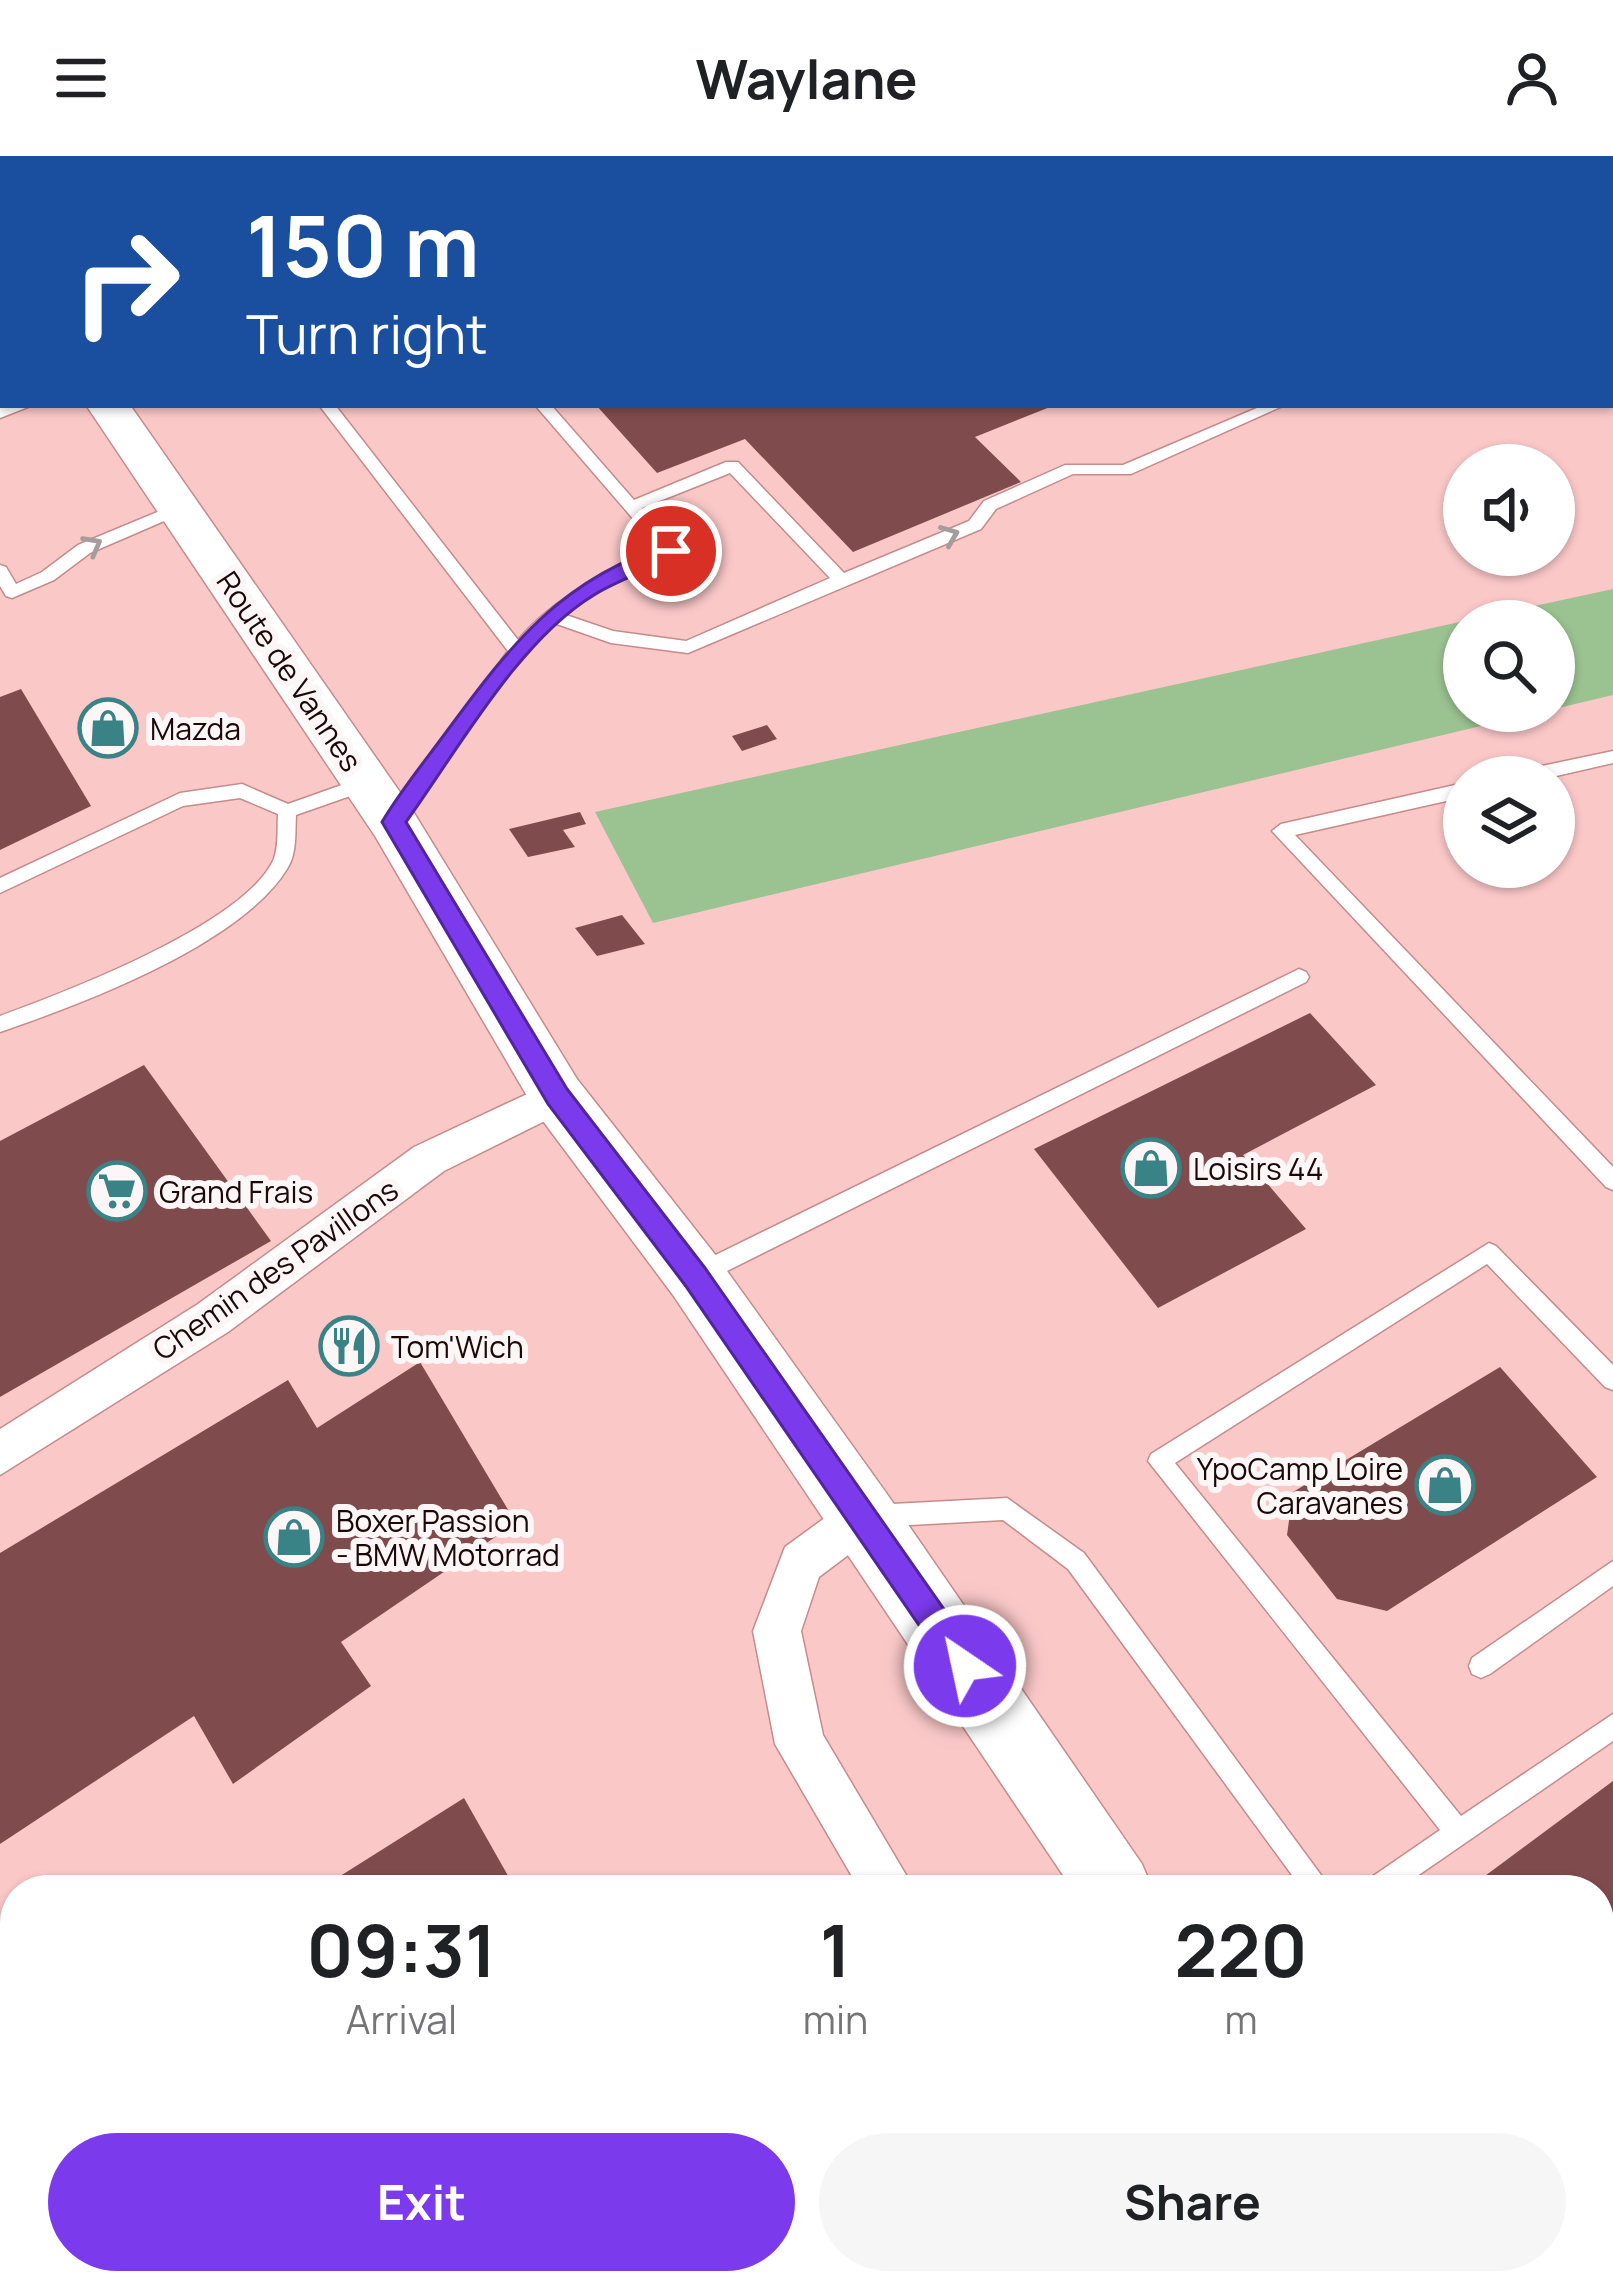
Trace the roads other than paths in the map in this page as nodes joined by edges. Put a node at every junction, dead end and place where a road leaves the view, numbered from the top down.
1 (110, 408) edge
2 (329, 408) edge
3 (546, 408) edge
4 (1270, 408) edge
5 (633, 506) junction
6 (179, 508) junction
7 (0, 571) edge
8 (842, 580) junction
9 (553, 617) junction
10 (518, 652) junction
11 (1613, 757) edge
12 (1575, 765) edge
13 (1443, 795) edge
14 (380, 802) junction
15 (287, 811) junction
16 (0, 886) edge
17 (1299, 977) dead end
18 (0, 1024) edge
19 (557, 1096) junction
20 (1613, 1181) edge
21 (695, 1276) junction
22 (1613, 1380) edge
23 (0, 1454) edge
24 (864, 1516) junction
25 (1613, 1572) edge
26 (1481, 1666) dead end
27 (1613, 1726) edge
28 (1459, 1833) junction
29 (880, 1875) edge
30 (1106, 1875) edge
31 (1308, 1875) edge
32 (1397, 1875) edge

1 - 6 main road, Route de Vannes
2 - 10 lane
3 - 5 lane
8 -> 4 lane
5 - 8 lane
5 - 9 lane
7 -> 6 lane
6 - 14 main road, Route de Vannes
8 - 9 lane
9 - 10 lane
10 - 14 lane
11 - 12 lane
13 - 20 lane
14 - 15 lane
14 - 19 main road, Route de Vannes
15 - 16 lane
15 - 18 lane
17 - 21 lane
19 - 21 main road, Route de Vannes
19 - 23 street, Chemin des Pavillons
21 - 24 main road, Route de Vannes
22 - 28 lane
24 - 29 street
24 - 30 main road, Route de Vannes
24 - 31 lane
25 - 26 lane
27 - 28 lane
28 - 32 lane

